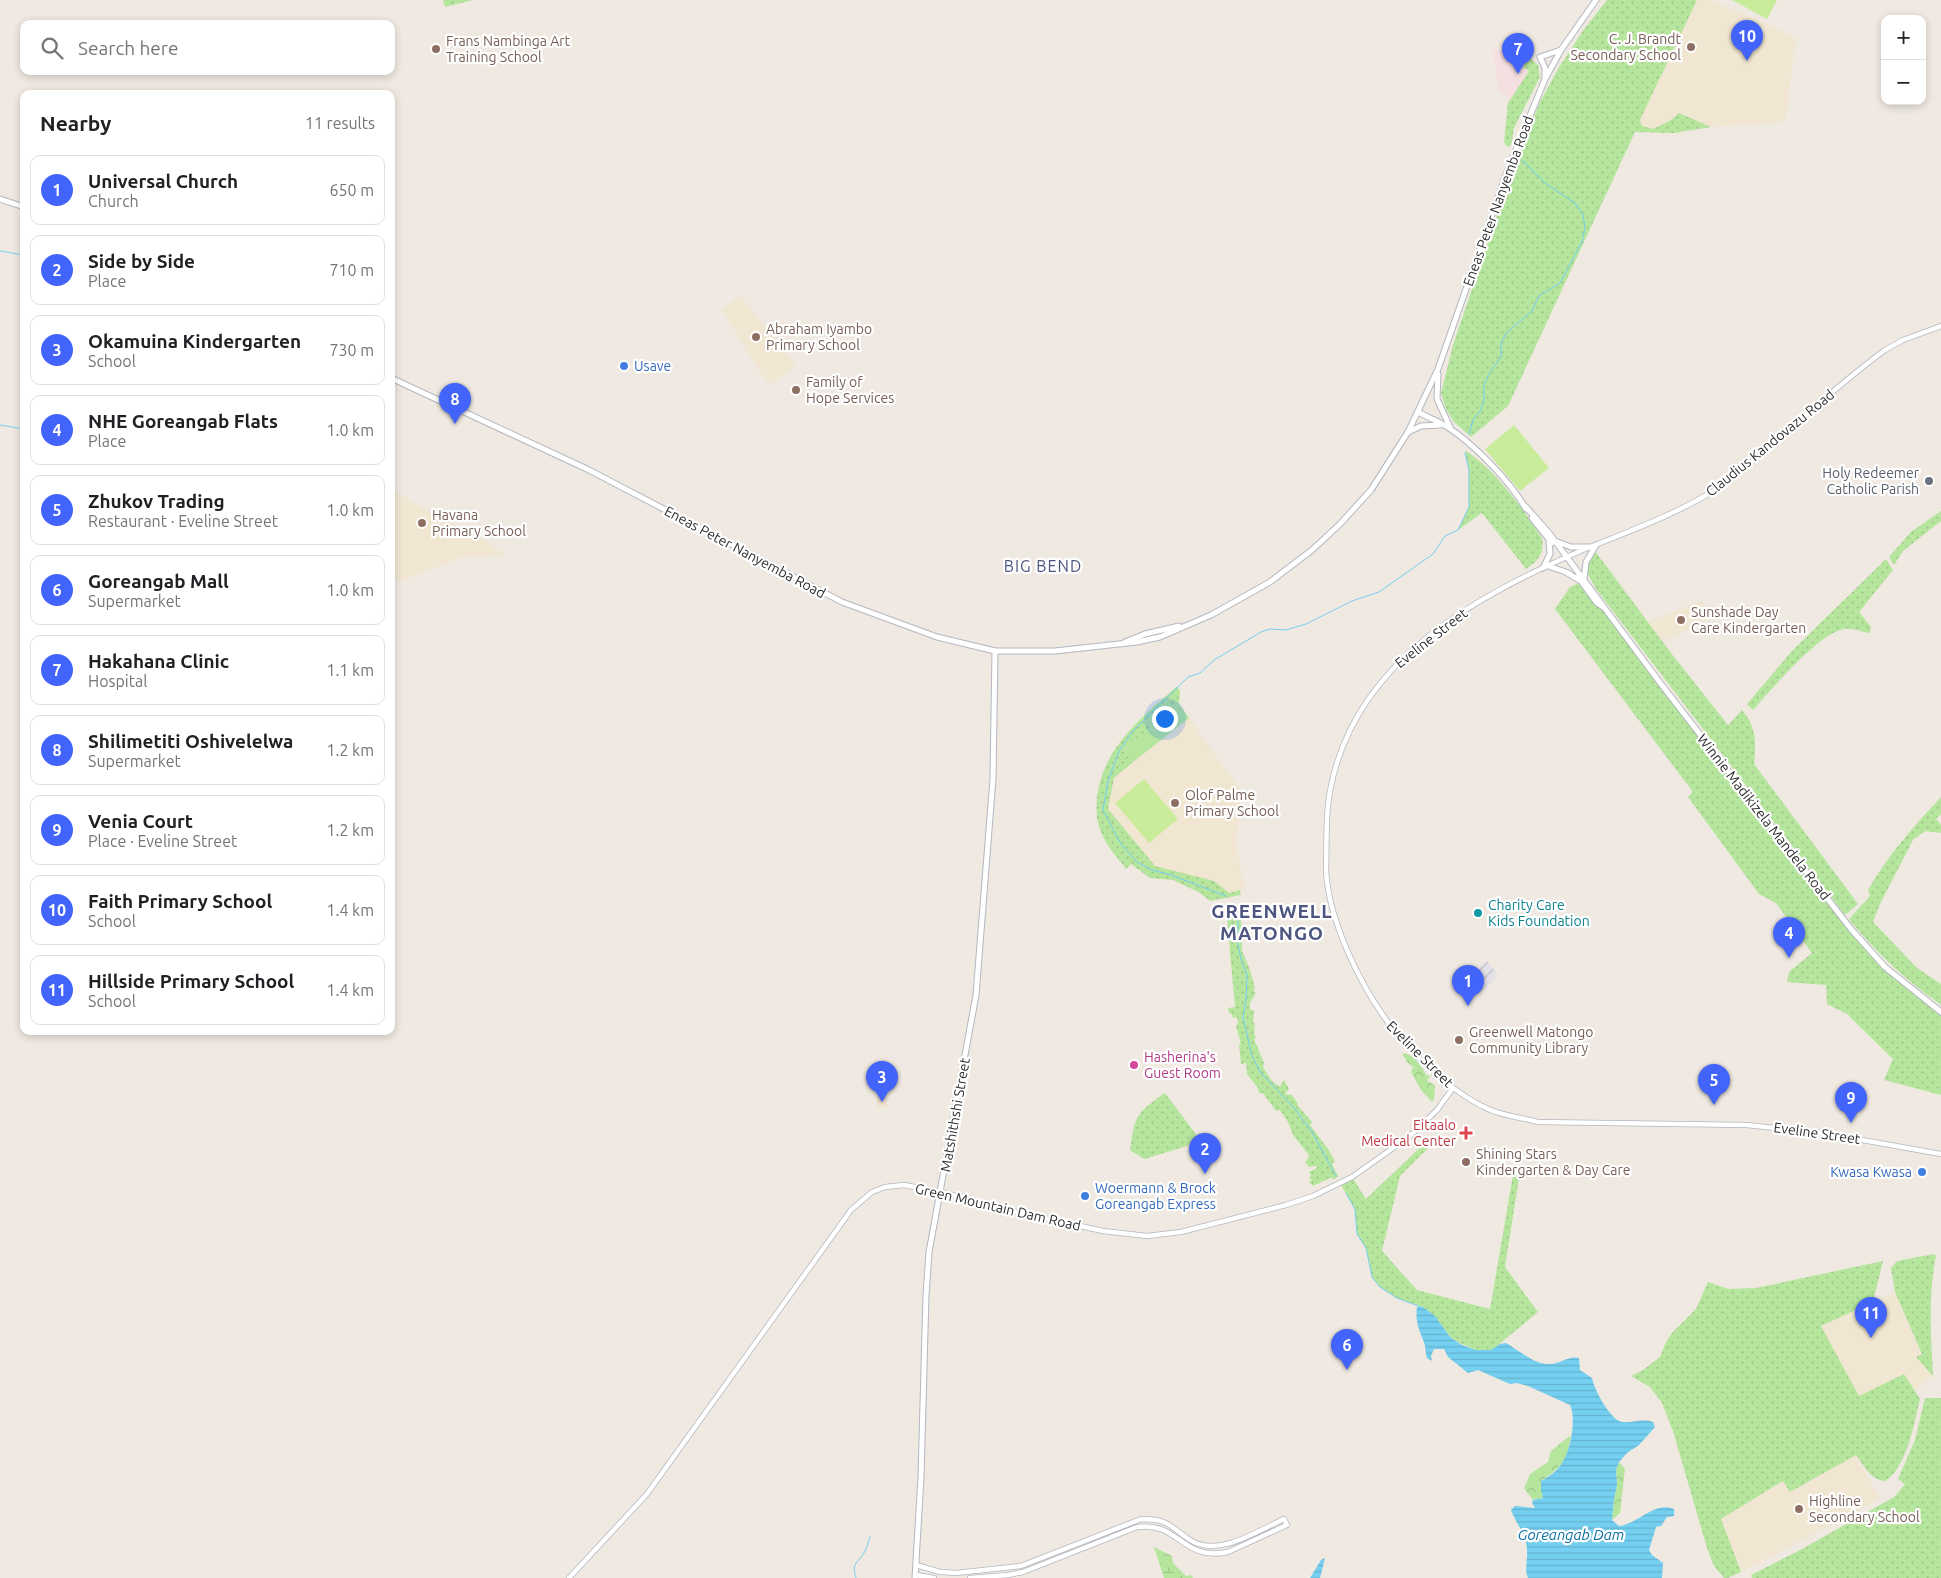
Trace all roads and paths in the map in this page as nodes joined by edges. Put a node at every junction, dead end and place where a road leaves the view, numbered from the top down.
1 (1596, 0) edge
2 (1560, 50) junction
3 (1545, 79) junction
4 (0, 199) edge
5 (20, 206) edge
6 (1941, 326) edge
7 (1438, 369) junction
8 (395, 380) edge
9 (1418, 412) junction
10 (1446, 426) junction
11 (1452, 430) junction
12 (1408, 432) junction
13 (1552, 540) junction
14 (1596, 545) junction
15 (1590, 548) junction
16 (1566, 558) junction
17 (1546, 567) junction
18 (1583, 581) junction
19 (996, 651) junction
20 (1941, 1012) edge
21 (1453, 1088) junction
22 (1941, 1154) edge
23 (941, 1192) junction
24 (916, 1565) junction
25 (916, 1577) edge
26 (569, 1578) edge
27 (934, 1578) edge
28 (970, 1578) edge

1 - 2 main road, Eneas Peter Nanyemba Road
2 - 3 main road, Eneas Peter Nanyemba Road
2 - 3 main road
3 - 7 main road, Eneas Peter Nanyemba Road
4 - 5 main road
6 - 14 street, Claudius Kandovazu Road
7 - 9 main road, Eneas Peter Nanyemba Road
7 - 11 main road
8 - 19 main road, Eneas Peter Nanyemba Road
9 - 10 main road, Winnie Madikizela Mandela Road
9 - 12 main road, Eneas Peter Nanyemba Road
10 - 11 main road, Winnie Madikizela Mandela Road
10 - 12 main road
11 - 13 main road, Winnie Madikizela Mandela Road
12 - 19 main road, Eneas Peter Nanyemba Road
13 - 15 main road
13 - 16 main road, Winnie Madikizela Mandela Road
13 - 17 main road
14 - 15 street, Claudius Kandovazu Road
14 - 18 main road
15 - 16 street, Claudius Kandovazu Road
16 - 17 street, Eveline Street
16 - 18 main road, Winnie Madikizela Mandela Road
17 - 18 main road
17 - 21 street, Eveline Street
18 - 20 main road, Winnie Madikizela Mandela Road
19 - 23 main road, Matshithshi Street
21 - 22 street, Eveline Street
21 - 23 street, Green Mountain Dam Road
23 - 24 main road, Matshithshi Street
23 - 26 street, Green Mountain Dam Road
24 - 25 main road, Matshithshi Street
24 - 28 street
25 - 27 street

